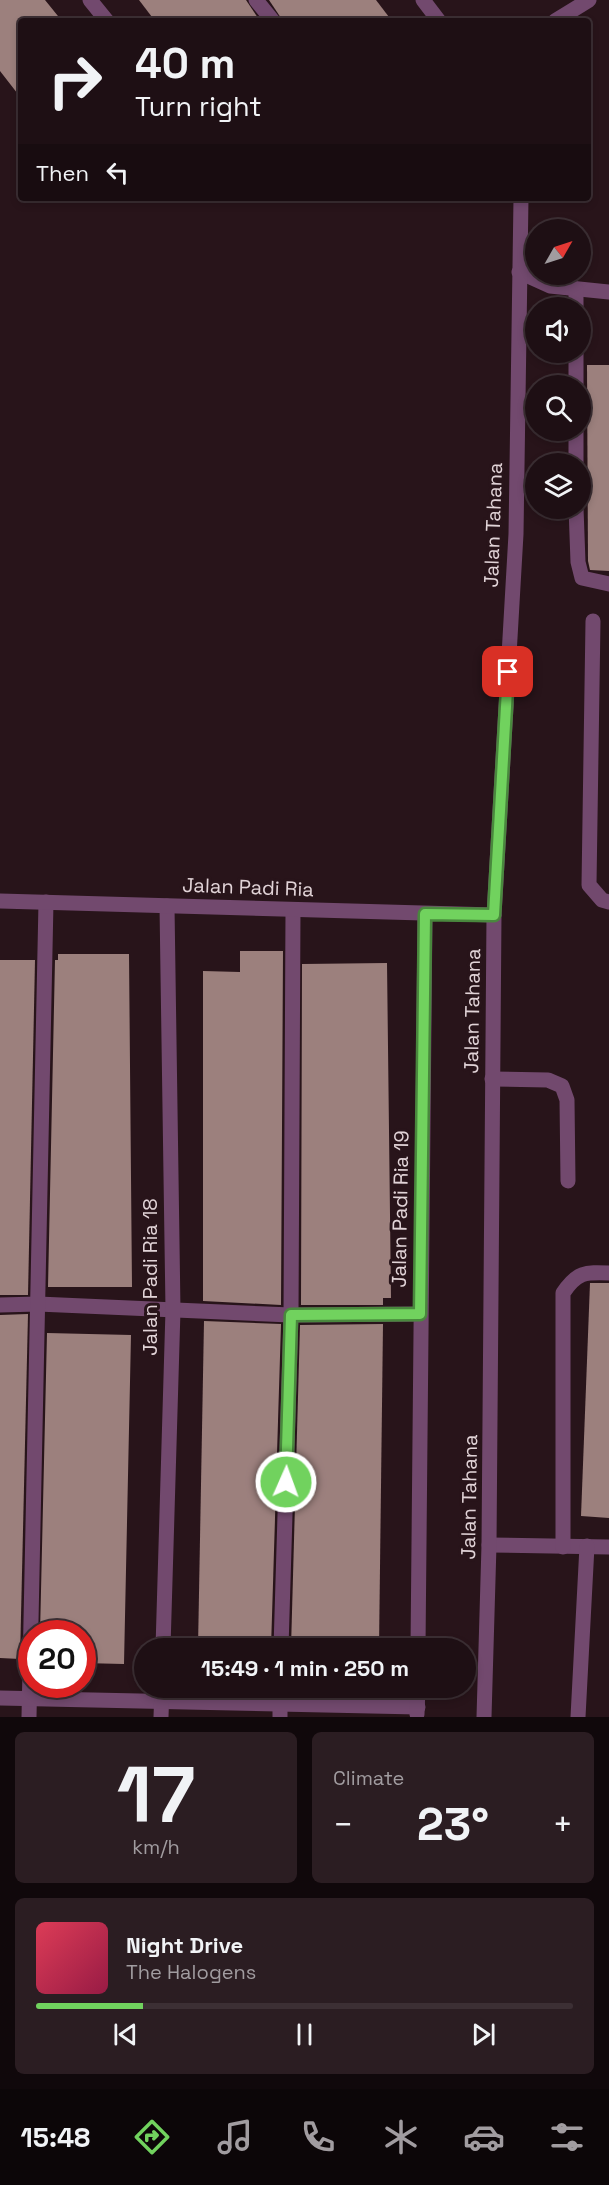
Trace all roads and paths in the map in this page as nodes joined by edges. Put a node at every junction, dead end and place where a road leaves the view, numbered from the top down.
1 (90, 0) edge
2 (256, 0) edge
3 (423, 0) edge
4 (590, 0) edge
5 (105, 18) edge
6 (271, 18) edge
7 (437, 18) edge
8 (560, 18) edge
9 (521, 201) edge
10 (519, 272) junction
11 (576, 289) junction
12 (609, 292) edge
13 (576, 297) edge
14 (576, 519) edge
15 (609, 584) edge
16 (593, 621) dead end
17 (0, 901) edge
18 (46, 902) junction
19 (609, 902) edge
20 (166, 906) junction
21 (293, 909) junction
22 (425, 914) junction
23 (494, 915) junction
24 (492, 1078) junction
25 (568, 1181) dead end
26 (609, 1273) edge
27 (38, 1304) junction
28 (0, 1305) edge
29 (173, 1310) junction
30 (420, 1314) junction
31 (291, 1315) junction
32 (489, 1545) junction
33 (587, 1546) junction
34 (562, 1547) junction
35 (609, 1547) edge
36 (163, 1638) edge
37 (281, 1638) edge
38 (418, 1638) edge
39 (0, 1698) edge
40 (30, 1699) junction
41 (162, 1702) edge
42 (280, 1711) edge
43 (417, 1712) edge
44 (29, 1717) edge
45 (484, 1717) edge
46 (578, 1717) edge

1 - 5 street
2 - 6 street
3 - 7 street
4 - 8 street
9 - 10 street, Jalan Tahana
10 - 11 street
10 - 23 street, Jalan Tahana
11 - 12 street
11 - 13 street
14 - 15 street
16 - 19 street
17 - 18 street, Jalan Padi Ria
18 - 20 street, Jalan Padi Ria
18 - 27 street
20 - 21 street, Jalan Padi Ria
20 - 29 street, Jalan Padi Ria 18
21 - 22 street, Jalan Padi Ria
21 - 31 street
22 - 23 street, Jalan Padi Ria
22 - 30 street, Jalan Padi Ria 19
23 - 24 street, Jalan Tahana
24 - 25 street
24 - 32 street, Jalan Tahana
26 - 34 street
27 - 28 street
27 - 29 street
27 - 40 street
29 - 31 street
29 - 36 street, Jalan Padi Ria 18
30 - 31 street
30 - 38 street, Jalan Padi Ria 19
31 - 37 street
32 - 34 street
32 - 45 street, Jalan Tahana
33 - 34 street
33 - 35 street
33 - 46 street
39 - 40 street
40 - 41 street
40 - 44 street
41 - 42 street
42 - 43 street

